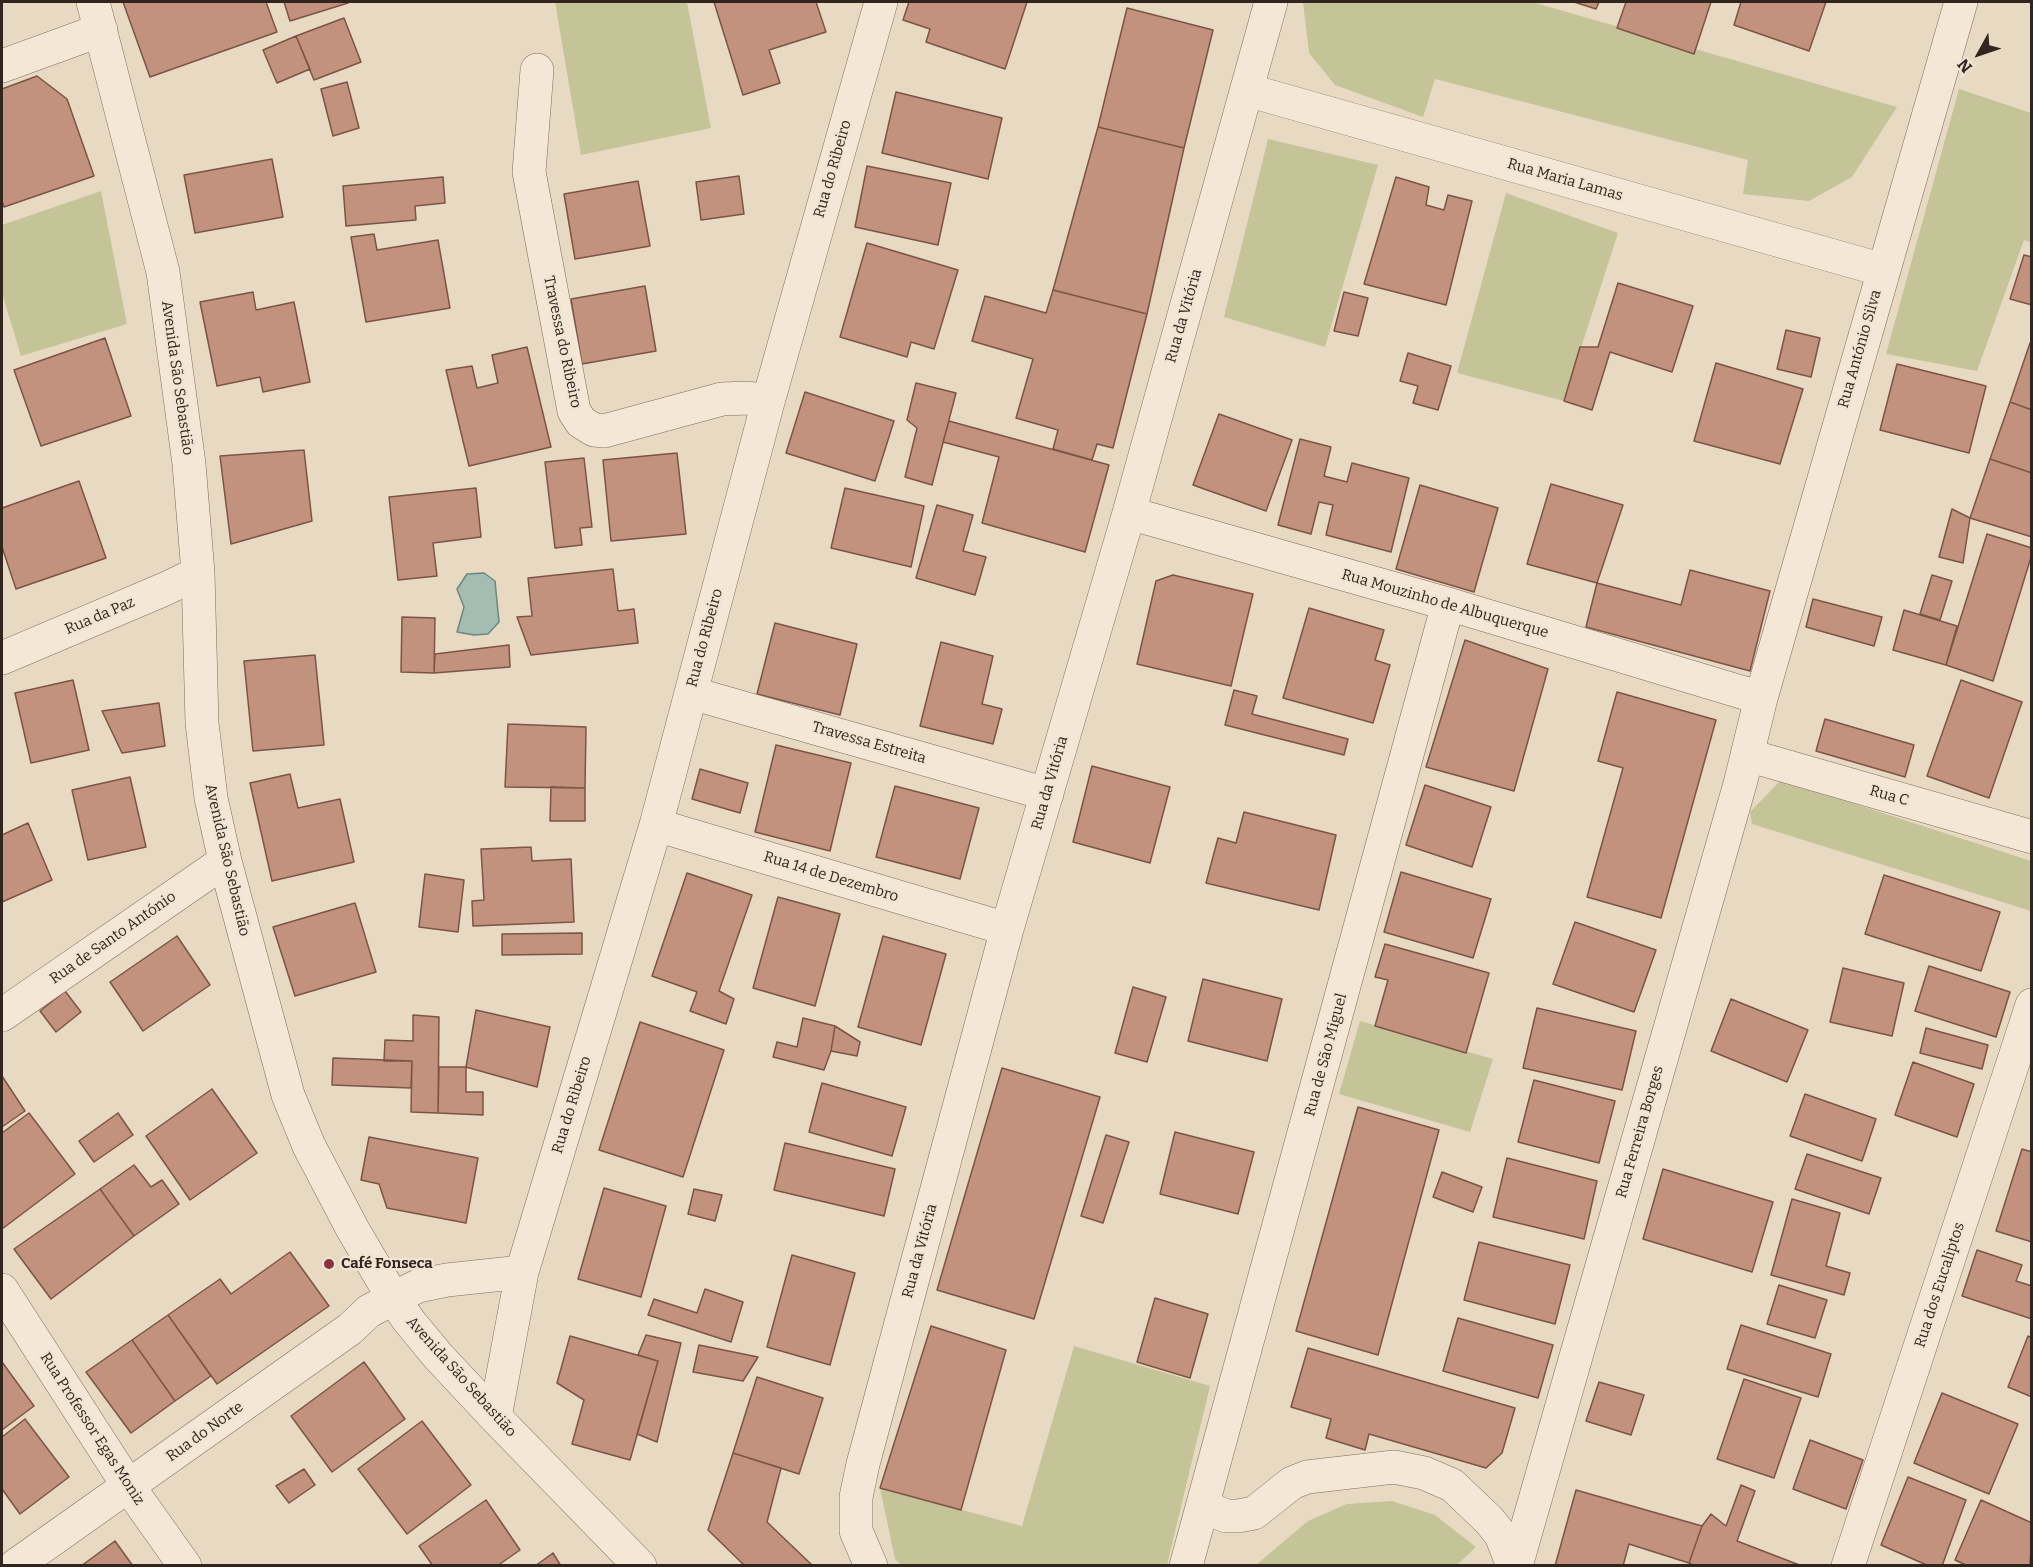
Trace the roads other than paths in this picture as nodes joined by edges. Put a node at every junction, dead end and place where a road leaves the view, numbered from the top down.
1 (881, 2) edge
2 (1271, 2) edge
3 (1961, 2) edge
4 (97, 16) edge
5 (2, 66) edge
6 (537, 70) dead end
7 (1247, 90) junction
8 (1883, 270) junction
9 (768, 402) junction
10 (1129, 513) junction
11 (198, 573) junction
12 (1449, 604) junction
13 (2, 658) edge
14 (691, 693) junction
15 (1761, 698) junction
16 (1747, 755) junction
17 (1047, 794) junction
18 (656, 825) junction
19 (2031, 837) edge
20 (225, 861) junction
21 (1007, 929) junction
22 (2031, 1005) edge
23 (2, 1015) edge
24 (522, 1272) junction
25 (2, 1290) edge
26 (393, 1298) junction
27 (495, 1417) junction
28 (129, 1487) junction
29 (1203, 1506) junction
30 (15, 1566) edge
31 (185, 1566) edge
32 (640, 1566) edge
33 (871, 1566) edge
34 (1186, 1566) edge
35 (1515, 1566) edge
36 (1848, 1566) edge

1 - 9 street, Rua do Ribeiro
2 - 7 street, Rua da Vitória
3 - 8 street, Rua António Silva
4 - 5 street
4 - 11 street, Avenida São Sebastião
6 - 9 street, Travessa do Ribeiro
7 - 8 street, Rua Maria Lamas
7 - 10 street, Rua da Vitória
8 - 15 street, Rua António Silva
9 - 14 street, Rua do Ribeiro
10 - 12 street, Rua Mouzinho de Albuquerque
10 - 17 street, Rua da Vitória
11 - 13 street, Rua da Paz
11 - 20 street, Avenida São Sebastião
12 - 15 street, Rua Mouzinho de Albuquerque
12 - 29 street, Rua de São Miguel
14 - 17 street, Travessa Estreita
14 - 18 street, Rua do Ribeiro
15 - 16 street, Rua Ferreira Borges
16 - 19 street, Rua C
16 - 35 street, Rua Ferreira Borges
17 - 21 street, Rua da Vitória
18 - 21 street, Rua 14 de Dezembro
18 - 24 street, Rua do Ribeiro
20 - 23 street, Rua de Santo António
20 - 26 street, Avenida São Sebastião
21 - 33 street, Rua da Vitória
22 - 36 street, Rua dos Eucaliptos
24 - 26 street
24 - 27 street, Rua do Ribeiro
25 - 28 street, Rua Professor Egas Moniz
26 - 27 street, Avenida São Sebastião
26 - 28 street, Rua do Norte
27 - 32 street, Avenida São Sebastião
28 - 30 street, Rua do Norte
28 - 31 street, Rua Professor Egas Moniz
29 - 34 street
29 - 35 street

